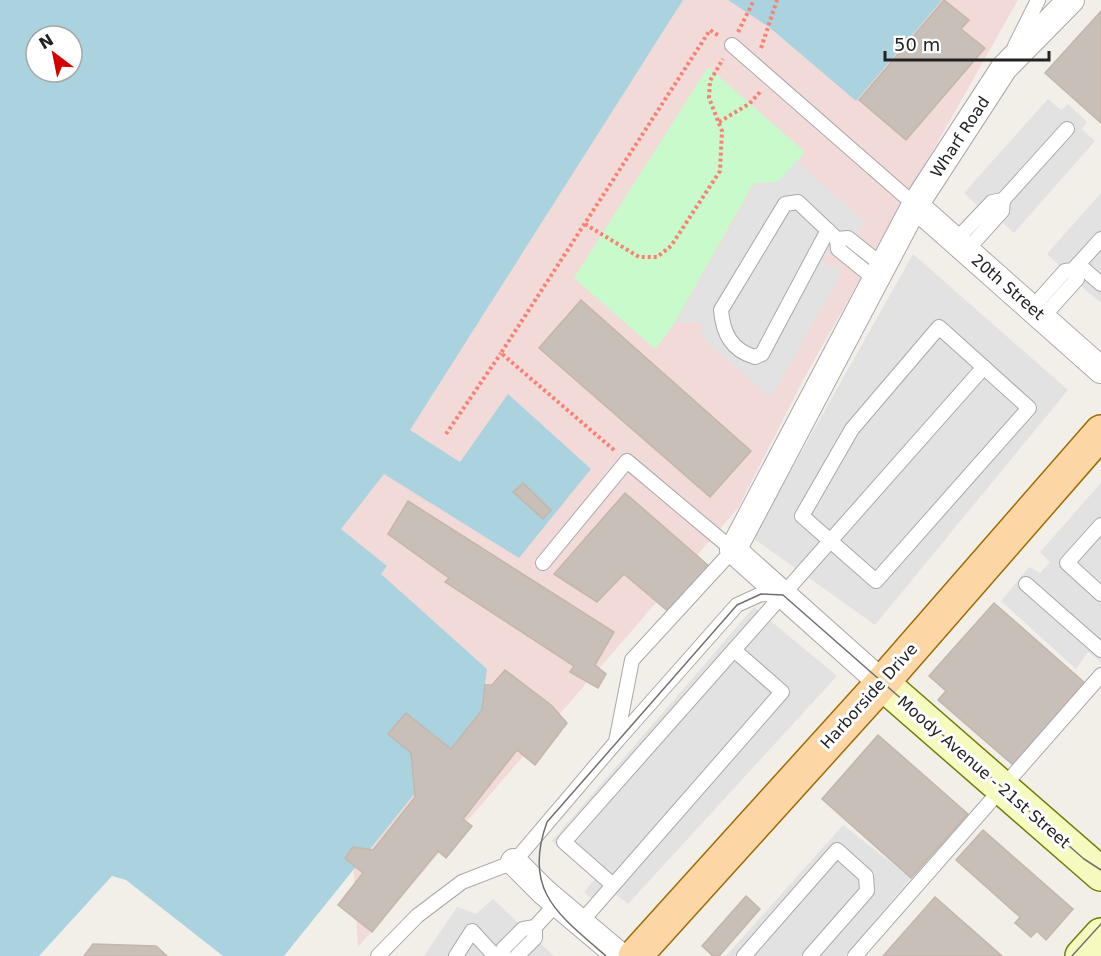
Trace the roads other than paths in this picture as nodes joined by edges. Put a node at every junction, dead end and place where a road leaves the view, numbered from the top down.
1 (1038, 0) edge
2 (1071, 0) edge
3 (732, 45) road end
4 (1004, 68) junction
5 (1067, 129) dead end
6 (915, 205) junction
7 (832, 235) junction
8 (1101, 239) edge
9 (961, 246) junction
10 (1076, 267) junction
11 (878, 272) junction
12 (1101, 284) edge
13 (1037, 313) junction
14 (984, 367) junction
15 (1101, 369) edge
16 (1101, 432) edge
17 (1101, 525) edge
18 (831, 542) junction
19 (733, 550) junction
20 (543, 563) dead end
21 (1026, 584) dead end
22 (1101, 594) edge
23 (783, 595) junction
24 (734, 650) junction
25 (1101, 650) edge
26 (1101, 675) edge
27 (882, 683) junction
28 (616, 742) junction
29 (1002, 788) junction
30 (514, 862) junction
31 (1101, 874) edge
32 (614, 885) junction
33 (557, 903) junction
34 (581, 922) junction
35 (535, 927) junction
36 (1101, 935) edge
37 (378, 956) edge
38 (456, 956) edge
39 (495, 956) edge
40 (504, 956) edge
41 (517, 956) edge
42 (620, 956) edge
43 (635, 956) edge
44 (744, 956) edge
45 (810, 956) edge
46 (855, 956) edge
47 (1083, 956) edge

1 - 4 lane, Wharf Road
2 - 4 street, Wharf Road
3 - 6 lane
4 - 6 street, Wharf Road
5 - 9 lane
6 - 9 street, 20th Street
6 - 11 street, Wharf Road
7 - 7 lane
7 - 11 lane
8 - 10 lane
9 - 13 street, 20th Street
10 - 12 lane
10 - 13 lane
11 - 19 street, Wharf Road
13 - 15 street, 20th Street
14 - 18 lane
14 - 18 lane
14 - 18 lane
16 - 27 main road, Harborside Drive
17 - 22 lane
18 - 23 lane
19 - 20 lane
19 - 23 street, Moody Avenue - 21st Street
19 - 28 lane
21 - 25 lane
23 - 24 lane
23 - 27 street, Moody Avenue - 21st Street
23 - 28 lane
24 - 32 lane
24 - 32 lane
26 - 29 lane
27 - 29 main road, Moody Avenue - 21st Street
27 - 43 main road, Harborside Drive
28 - 30 lane
29 - 31 main road, Moody Avenue - 21st Street
29 - 46 lane
30 - 33 street
30 - 37 lane
32 - 34 lane
33 - 34 street
33 - 35 lane
34 - 42 street
35 - 40 lane
35 - 41 lane
36 - 47 main road
38 - 39 lane
44 - 45 lane

